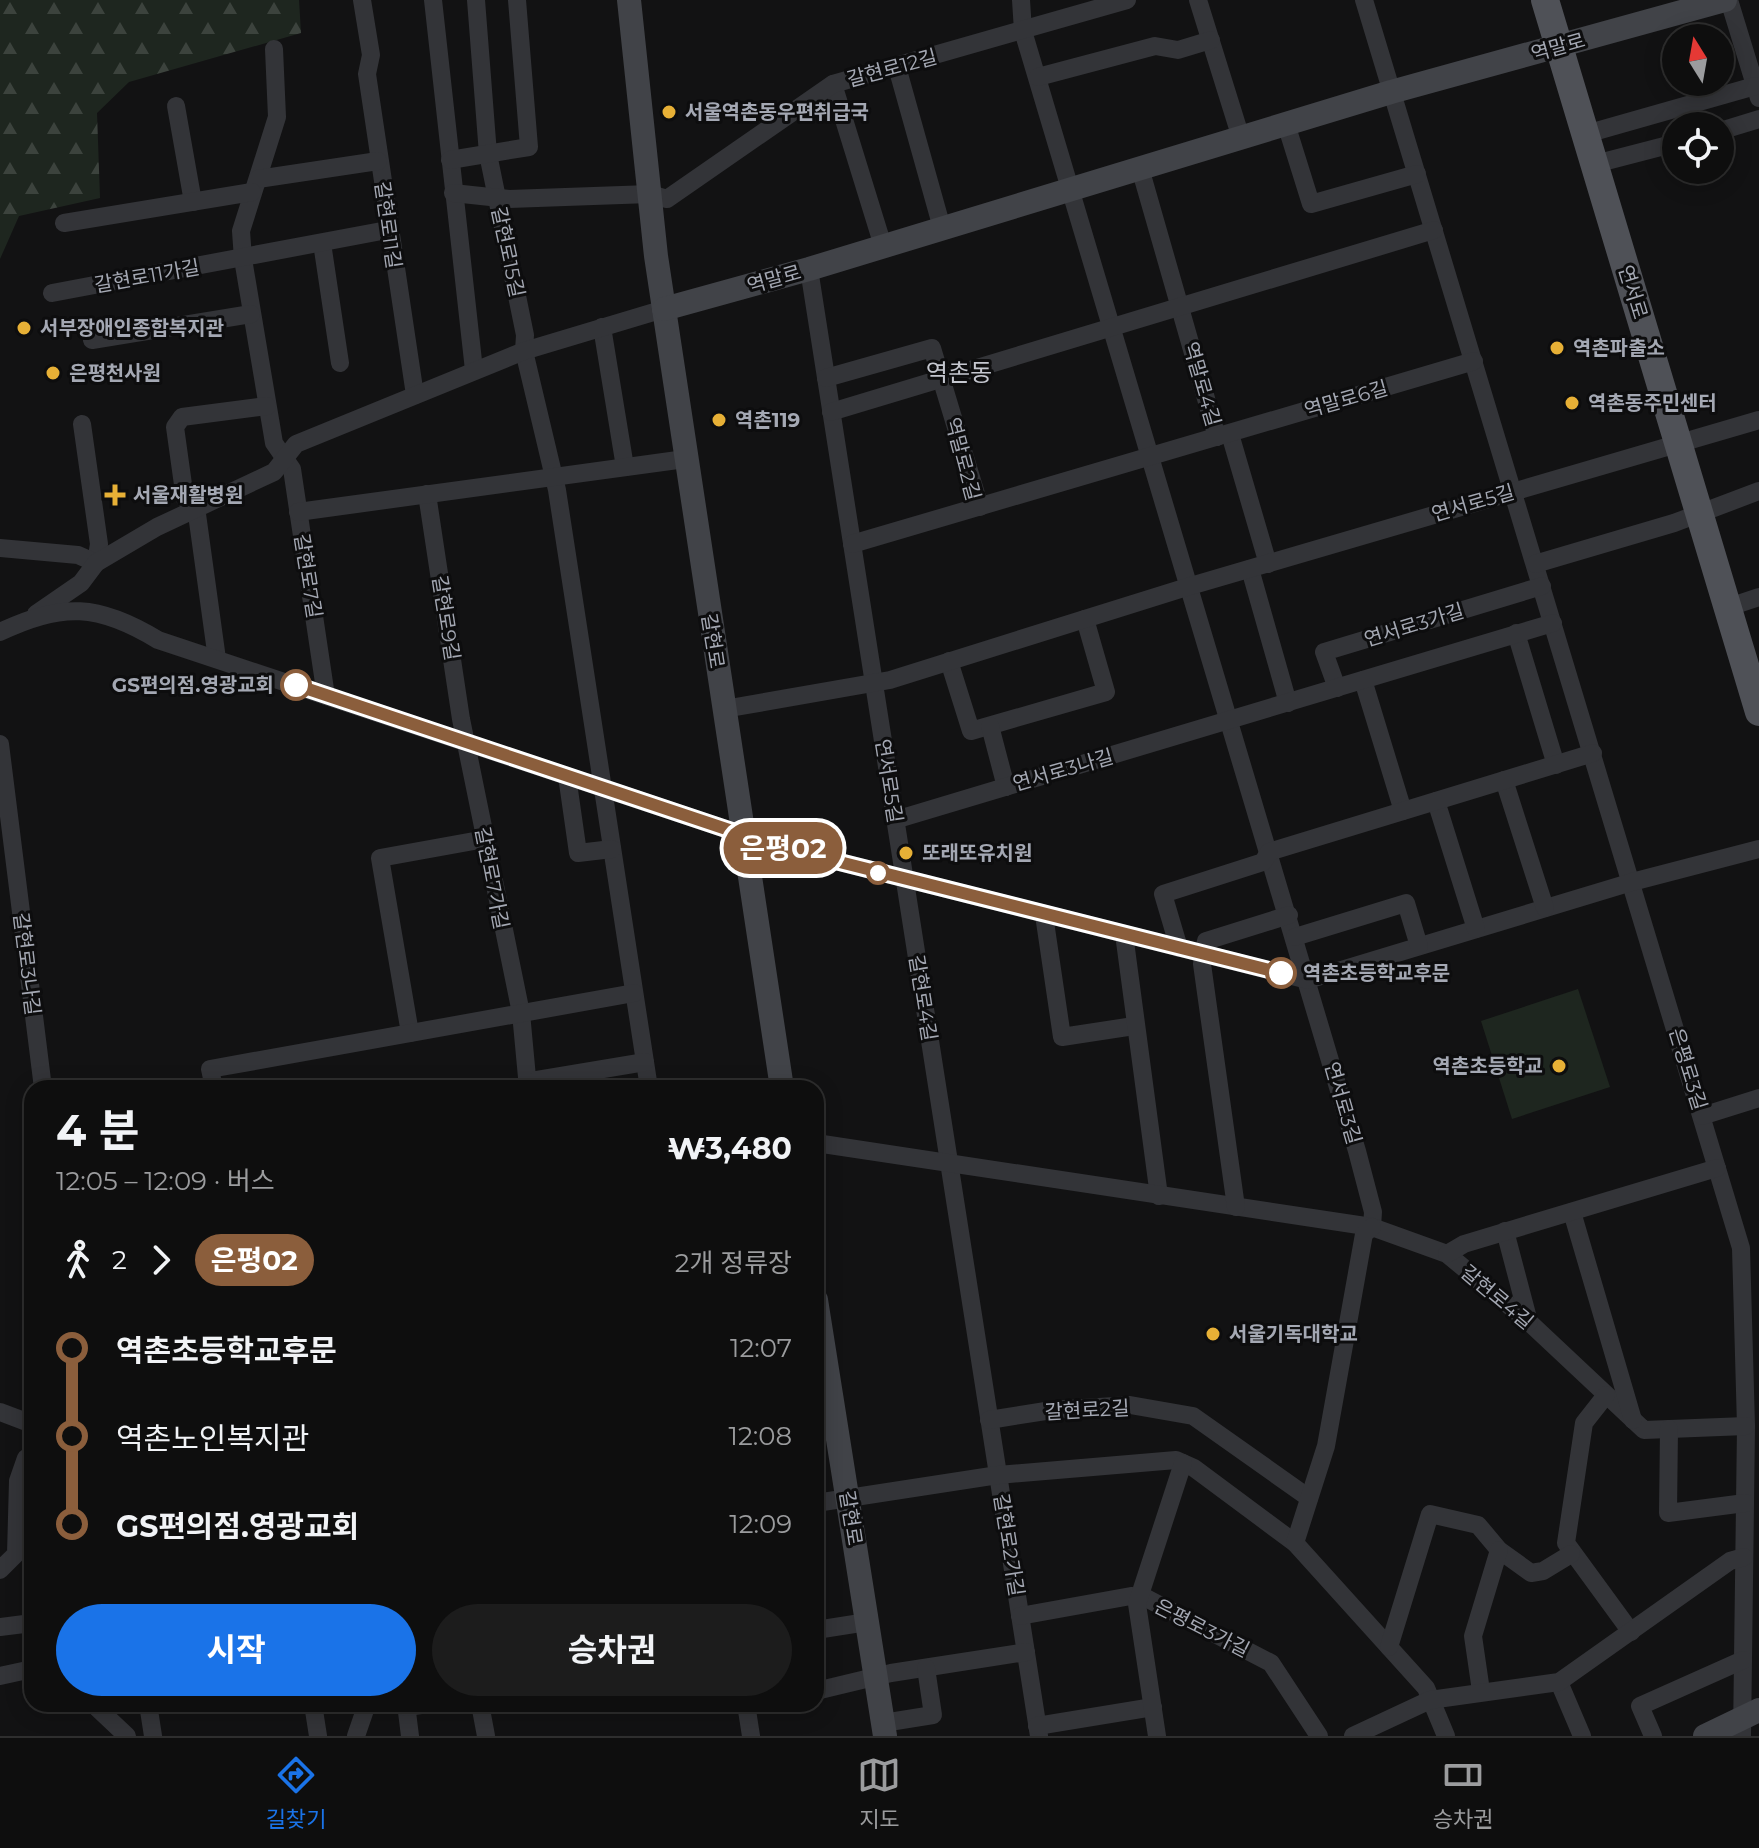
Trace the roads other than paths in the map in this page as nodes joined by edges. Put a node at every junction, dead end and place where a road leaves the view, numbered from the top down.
1 (362, 0) edge
2 (433, 0) edge
3 (476, 0) edge
4 (517, 0) edge
5 (629, 0) edge
6 (1021, 0) edge
7 (1127, 0) edge
8 (1198, 0) edge
9 (1364, 0) edge
10 (1545, 0) edge
11 (1727, 0) edge
12 (1023, 31) junction
13 (1211, 40) junction
14 (1560, 47) junction
15 (274, 49) dead end
16 (897, 67) junction
17 (1038, 77) junction
18 (833, 84) junction
19 (1391, 92) junction
20 (1757, 92) edge
21 (176, 106) dead end
22 (1759, 119) edge
23 (1286, 124) junction
24 (1734, 127) edge
25 (1586, 134) junction
26 (1241, 138) junction
27 (1662, 147) edge
28 (488, 154) junction
29 (450, 160) junction
30 (378, 161) junction
31 (1595, 164) junction
32 (1140, 168) junction
33 (1417, 174) junction
34 (255, 186) junction
35 (1069, 190) junction
36 (453, 193) junction
37 (650, 194) junction
38 (497, 195) junction
39 (193, 202) junction
40 (64, 223) dead end
41 (942, 228) junction
42 (387, 230) junction
43 (1434, 230) junction
44 (322, 243) junction
45 (883, 246) junction
46 (243, 259) junction
47 (809, 269) junction
48 (52, 293) dead end
49 (1180, 308) junction
50 (664, 309) junction
51 (251, 314) junction
52 (602, 327) junction
53 (1110, 330) junction
54 (92, 340) dead end
55 (524, 351) junction
56 (1474, 361) junction
57 (340, 363) dead end
58 (474, 370) junction
59 (826, 378) junction
60 (940, 379) junction
61 (415, 395) junction
62 (267, 406) junction
63 (831, 412) junction
64 (1759, 420) edge
65 (82, 424) dead end
66 (1224, 436) junction
67 (1679, 445) junction
68 (286, 457) junction
69 (1148, 458) junction
70 (685, 459) junction
71 (625, 467) junction
72 (554, 477) junction
73 (1759, 491) edge
74 (1513, 492) junction
75 (427, 494) junction
76 (196, 507) junction
77 (980, 507) junction
78 (298, 512) junction
79 (1700, 512) junction
80 (852, 544) junction
81 (0, 548) edge
82 (96, 563) junction
83 (1535, 564) junction
84 (1259, 566) junction
85 (1542, 586) junction
86 (1187, 587) junction
87 (1759, 597) edge
88 (1729, 607) junction
89 (34, 615) junction
90 (1085, 619) junction
91 (1553, 623) junction
92 (0, 632) edge
93 (1516, 633) junction
94 (217, 659) junction
95 (949, 661) junction
96 (1363, 680) junction
97 (873, 683) junction
98 (1337, 688) junction
99 (326, 696) junction
100 (1288, 703) junction
101 (724, 709) junction
102 (1759, 712) edge
103 (1230, 721) junction
104 (990, 726) junction
105 (466, 742) junction
106 (0, 744) edge
107 (1593, 753) junction
108 (1556, 765) junction
109 (567, 776) junction
110 (1504, 780) junction
111 (1006, 787) junction
112 (602, 788) junction
113 (1436, 801) junction
114 (1403, 811) junction
115 (895, 820) junction
116 (745, 835) junction
117 (485, 839) junction
118 (612, 849) junction
119 (1759, 849) edge
120 (1269, 852) junction
121 (904, 880) junction
122 (1632, 882) junction
123 (1545, 908) junction
124 (1044, 915) junction
125 (1289, 915) junction
126 (1476, 929) junction
127 (1124, 934) junction
128 (1295, 937) junction
129 (1419, 946) junction
130 (1179, 948) junction
131 (1203, 954) junction
132 (1308, 980) junction
133 (634, 993) junction
134 (521, 1013) junction
135 (1134, 1026) junction
136 (410, 1033) junction
137 (645, 1062) junction
138 (42, 1080) edge
139 (212, 1080) edge
140 (528, 1080) edge
141 (537, 1080) edge
142 (648, 1080) edge
143 (781, 1080) edge
144 (1759, 1098) edge
145 (1702, 1116) junction
146 (824, 1144) edge
147 (948, 1164) junction
148 (1717, 1168) junction
149 (1159, 1196) junction
150 (1236, 1207) junction
151 (1572, 1212) junction
152 (1365, 1226) junction
153 (1505, 1231) junction
154 (1447, 1254) junction
155 (1751, 1258) edge
156 (1529, 1322) junction
157 (824, 1373) edge
158 (1606, 1395) junction
159 (0, 1412) edge
160 (989, 1420) junction
161 (24, 1421) edge
162 (1633, 1421) junction
163 (1746, 1426) junction
164 (1669, 1429) junction
165 (1183, 1463) junction
166 (24, 1469) edge
167 (998, 1475) junction
168 (1309, 1498) junction
169 (848, 1499) junction
170 (824, 1502) edge
171 (1745, 1503) junction
172 (1295, 1543) junction
173 (1499, 1550) junction
174 (1571, 1554) junction
175 (1744, 1557) junction
176 (0, 1570) edge
177 (1139, 1596) junction
178 (1020, 1616) junction
179 (867, 1622) junction
180 (24, 1624) edge
181 (0, 1627) edge
182 (824, 1629) edge
183 (1631, 1632) junction
184 (1389, 1647) junction
185 (1026, 1652) junction
186 (1743, 1660) junction
187 (926, 1668) junction
188 (24, 1671) edge
189 (0, 1676) edge
190 (876, 1678) junction
191 (1559, 1682) junction
192 (824, 1689) edge
193 (1481, 1691) junction
194 (1430, 1700) junction
195 (1153, 1707) junction
196 (102, 1712) edge
197 (149, 1712) edge
198 (314, 1712) edge
199 (364, 1712) edge
200 (407, 1712) edge
201 (482, 1712) edge
202 (747, 1712) edge
203 (1748, 1721) edge
204 (884, 1730) edge
205 (1038, 1731) edge
206 (127, 1736) edge
207 (153, 1736) edge
208 (318, 1736) edge
209 (356, 1736) edge
210 (410, 1736) edge
211 (486, 1736) edge
212 (751, 1736) edge
213 (1157, 1736) edge
214 (1319, 1736) edge
215 (1353, 1736) edge
216 (1446, 1736) edge
217 (1582, 1736) edge
218 (1653, 1736) edge
219 (1705, 1736) edge

1 - 30 street, 갈현로11길
2 - 29 street
3 - 28 street, 갈현로15길
4 - 28 street
5 - 37 main road, 갈현로
6 - 12 street
7 - 12 street, 갈현로12길
8 - 13 street
9 - 19 street
10 - 14 main road, 연서로
11 - 14 main road, 역말로
11 - 20 street, 역말로
12 - 16 street, 갈현로12길
12 - 17 street
13 - 17 street
13 - 26 street
14 - 19 main road, 역말로
14 - 25 main road, 연서로
15 - 34 street
16 - 18 street, 갈현로12길
16 - 41 street
17 - 35 street
18 - 37 street, 갈현로12길
18 - 45 street
19 - 23 main road, 역말로
19 - 33 street
20 - 25 street
21 - 39 street
22 - 24 street
23 - 26 main road, 역말로
23 - 33 street
25 - 31 main road, 연서로
26 - 32 main road, 역말로
27 - 31 street
28 - 29 street
28 - 38 street, 갈현로15길
29 - 36 street
30 - 34 street
30 - 42 street, 갈현로11길
31 - 67 main road, 연서로
32 - 35 main road, 역말로
32 - 49 street, 역말로4길
33 - 43 street
34 - 39 street
34 - 46 street
35 - 41 main road, 역말로
35 - 53 street
36 - 38 street
36 - 58 street
37 - 38 street
37 - 50 main road, 갈현로
38 - 55 street, 갈현로15길
39 - 40 street
41 - 45 main road, 역말로
42 - 44 street, 갈현로11가길
42 - 61 street, 갈현로11길
43 - 49 street
43 - 56 street
44 - 46 street, 갈현로11가길
44 - 57 street
45 - 47 main road, 역말로
46 - 48 street, 갈현로11가길
46 - 51 street
47 - 50 main road, 역말로
47 - 59 street
49 - 53 street
49 - 66 street, 역말로4길
50 - 52 street
50 - 70 main road, 갈현로
51 - 54 street
51 - 62 street
52 - 55 street
52 - 71 street
53 - 60 street
53 - 69 street
55 - 58 street
55 - 72 street
56 - 66 street, 역말로6길
56 - 74 street
58 - 61 street
59 - 60 street, 역말로2길
59 - 63 street
60 - 63 street
60 - 77 street, 역말로2길
61 - 68 street
62 - 68 street
62 - 76 street
63 - 80 street
64 - 67 street, 연서로5길
65 - 82 street
66 - 69 street, 역말로4길
66 - 84 street
67 - 74 street, 연서로5길
67 - 79 main road, 연서로
68 - 76 street
68 - 78 street, 갈현로7길
69 - 77 street, 역말로4길
69 - 86 street
70 - 71 street
70 - 101 main road, 갈현로
71 - 72 street
72 - 75 street
72 - 112 street
73 - 79 street
74 - 83 street
74 - 84 street, 연서로5길
75 - 78 street
75 - 105 street, 갈현로9길
76 - 82 street
76 - 94 street
77 - 80 street, 역말로2길
78 - 99 street, 갈현로7길
79 - 83 street
79 - 88 main road, 연서로
80 - 97 street
81 - 82 street
82 - 89 street
83 - 85 street
84 - 86 street, 연서로5길
84 - 100 street
85 - 91 street
85 - 98 street, 연서로3가길
86 - 90 street, 연서로5길
86 - 103 street
87 - 88 street
88 - 102 main road, 연서로
89 - 92 street
89 - 94 street
90 - 95 street, 연서로5길
90 - 104 street
91 - 93 street, 연서로3가길
91 - 107 street
93 - 96 street, 연서로3가길
93 - 108 street
94 - 99 street
95 - 97 street, 연서로5길
95 - 104 street
96 - 98 street, 연서로3가길
96 - 114 street, 연서로3가길
97 - 101 street, 연서로5길
97 - 115 street, 연서로5길
98 - 100 street, 연서로3가길
99 - 105 street
100 - 103 street, 연서로3가길
101 - 116 main road, 갈현로
103 - 111 street, 연서로3나길
103 - 120 street
104 - 111 street
105 - 109 street
105 - 117 street, 갈현로7가길
106 - 138 street, 갈현로3나길
107 - 108 street
107 - 122 street
108 - 110 street
109 - 112 street
109 - 118 street
110 - 113 street
110 - 123 street
111 - 115 street, 연서로3나길
112 - 116 street
112 - 118 street
113 - 114 street
113 - 126 street
114 - 120 street
115 - 121 street, 연서로5길
116 - 121 street
116 - 143 main road, 갈현로
117 - 134 street, 갈현로7가길
117 - 136 street
118 - 133 street
119 - 122 street
120 - 125 street
120 - 130 street
121 - 124 street
121 - 147 street, 갈현로4길
122 - 123 street
122 - 145 street, 은평로3길
123 - 126 street
124 - 127 street
124 - 135 street
125 - 128 street
125 - 131 street
126 - 129 street
127 - 130 street
127 - 135 street
128 - 129 street
128 - 132 street
129 - 132 street
130 - 131 street
131 - 132 street
131 - 150 street
132 - 152 street, 연서로3길
133 - 134 street
133 - 137 street
134 - 136 street
134 - 140 street, 갈현로7가길
135 - 149 street
136 - 139 street
137 - 141 street
137 - 142 street
144 - 145 street
145 - 148 street, 은평로3길
146 - 147 street, 갈현로4길
147 - 149 street, 갈현로4길
147 - 160 street, 갈현로4길
148 - 151 street
148 - 155 street, 은평로3길
149 - 150 street, 갈현로4길
150 - 152 street, 갈현로4길
151 - 153 street
151 - 162 street
152 - 154 street, 갈현로4길
152 - 168 street
153 - 154 street
153 - 156 street
154 - 156 street, 갈현로4길
155 - 163 street, 은평로3길
156 - 158 street, 갈현로4길
157 - 169 main road, 갈현로
158 - 162 street, 갈현로4길
158 - 174 street
159 - 161 street
160 - 167 street
160 - 168 street, 갈현로2길
162 - 164 street
163 - 164 street
163 - 171 street, 은평로3길
164 - 171 street
165 - 167 street
165 - 172 street
165 - 177 street
166 - 176 street
167 - 169 street
167 - 178 street, 갈현로2가길
168 - 172 street
169 - 170 street
169 - 179 main road, 갈현로
171 - 175 street, 은평로3길
172 - 184 street
173 - 174 street
173 - 184 street
173 - 193 street
174 - 183 street
175 - 183 street
175 - 186 street, 은평로3길
177 - 178 street, 갈현로2가길
177 - 195 street, 은평로3가길
177 - 214 street, 은평로3가길
178 - 185 street, 갈현로2가길
179 - 182 street
179 - 190 main road, 갈현로
180 - 181 street
183 - 191 street
184 - 194 street
185 - 187 street
185 - 205 street, 갈현로2가길
186 - 203 street, 은평로3길
186 - 218 street
187 - 190 street
187 - 204 street
188 - 189 street
190 - 192 street
190 - 204 main road, 갈현로
191 - 193 street
191 - 217 street
193 - 194 street
194 - 215 street
194 - 216 street
195 - 205 street, 갈현로2가길
195 - 213 street, 은평로3가길
196 - 206 street
197 - 207 street
198 - 208 street
199 - 209 street
200 - 210 street
201 - 211 street
202 - 212 street
203 - 219 main road

